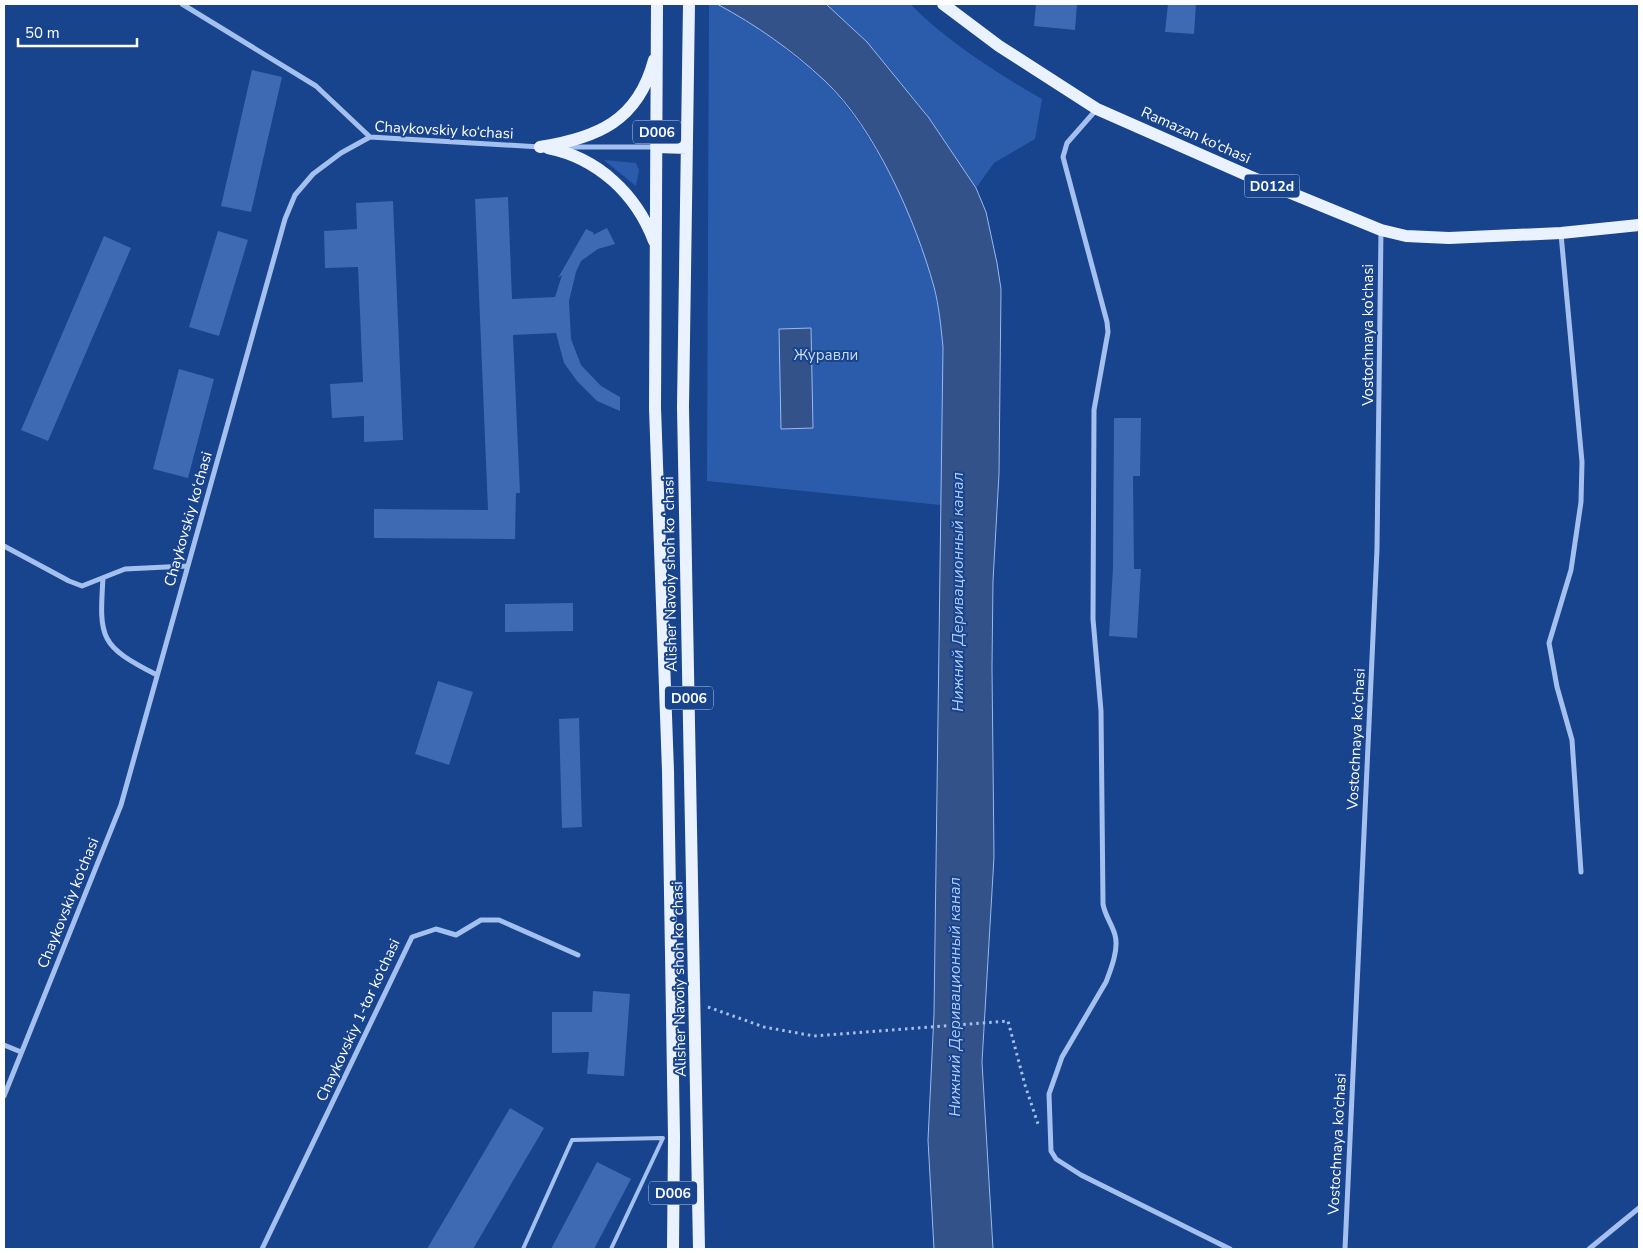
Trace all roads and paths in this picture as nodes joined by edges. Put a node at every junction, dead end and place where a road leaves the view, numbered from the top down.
1 (182, 4) edge
2 (657, 4) edge
3 (689, 4) edge
4 (943, 4) edge
5 (657, 43) junction
6 (1097, 109) junction
7 (370, 137) junction
8 (540, 147) junction
9 (657, 147) junction
10 (688, 148) junction
11 (1639, 225) edge
12 (1382, 230) junction
13 (1561, 233) junction
14 (656, 246) junction
15 (4, 546) edge
16 (187, 566) junction
17 (103, 578) junction
18 (157, 675) junction
19 (1581, 872) dead end
20 (578, 955) dead end
21 (696, 1003) junction
22 (4, 1045) edge
23 (21, 1052) junction
24 (4, 1096) edge
25 (668, 1138) junction
26 (1051, 1150) junction
27 (1639, 1208) edge
28 (262, 1249) edge
29 (523, 1249) edge
30 (611, 1249) edge
31 (673, 1249) edge
32 (699, 1249) edge
33 (1230, 1249) edge
34 (1345, 1249) edge
35 (1589, 1249) edge

1 - 7 street
2 - 5 main road, Alisher Navoiy shoh koʻchasi / D006
3 - 10 main road, Alisher Navoiy shoh koʻchasi / D006
4 - 6 main road, Ramazan ko‘chasi / D012d
5 - 8 main road
5 - 9 main road, Alisher Navoiy shoh koʻchasi / D006
6 - 12 main road, Ramazan ko‘chasi / D012d
6 - 26 street
7 - 8 street, Chaykovskiy ko‘chasi
7 - 16 street, Chaykovskiy ko‘chasi
8 - 9 street, Chaykovskiy ko‘chasi
8 - 14 main road
9 - 10 main road
9 - 14 main road, Alisher Navoiy shoh koʻchasi / D006
10 - 21 main road, Alisher Navoiy shoh koʻchasi / D006
11 - 13 main road, Ramazan ko‘chasi / D012d
12 - 13 main road, Ramazan ko‘chasi / D012d
12 - 34 street, Vostochnaya ko‘chasi
13 - 19 street
14 - 25 main road, Alisher Navoiy shoh koʻchasi / D006
15 - 17 street
16 - 17 street
16 - 18 street, Chaykovskiy ko‘chasi
17 - 18 street
18 - 23 street, Chaykovskiy ko‘chasi
20 - 28 street, Chaykovskiy 1-tor ko‘chasi
21 - 26 path
21 - 32 main road, Alisher Navoiy shoh koʻchasi / D006
22 - 23 street
23 - 24 street, Chaykovskiy ko‘chasi
25 - 29 lane
25 - 30 lane
25 - 31 main road, Alisher Navoiy shoh koʻchasi / D006
26 - 33 street
27 - 35 street

